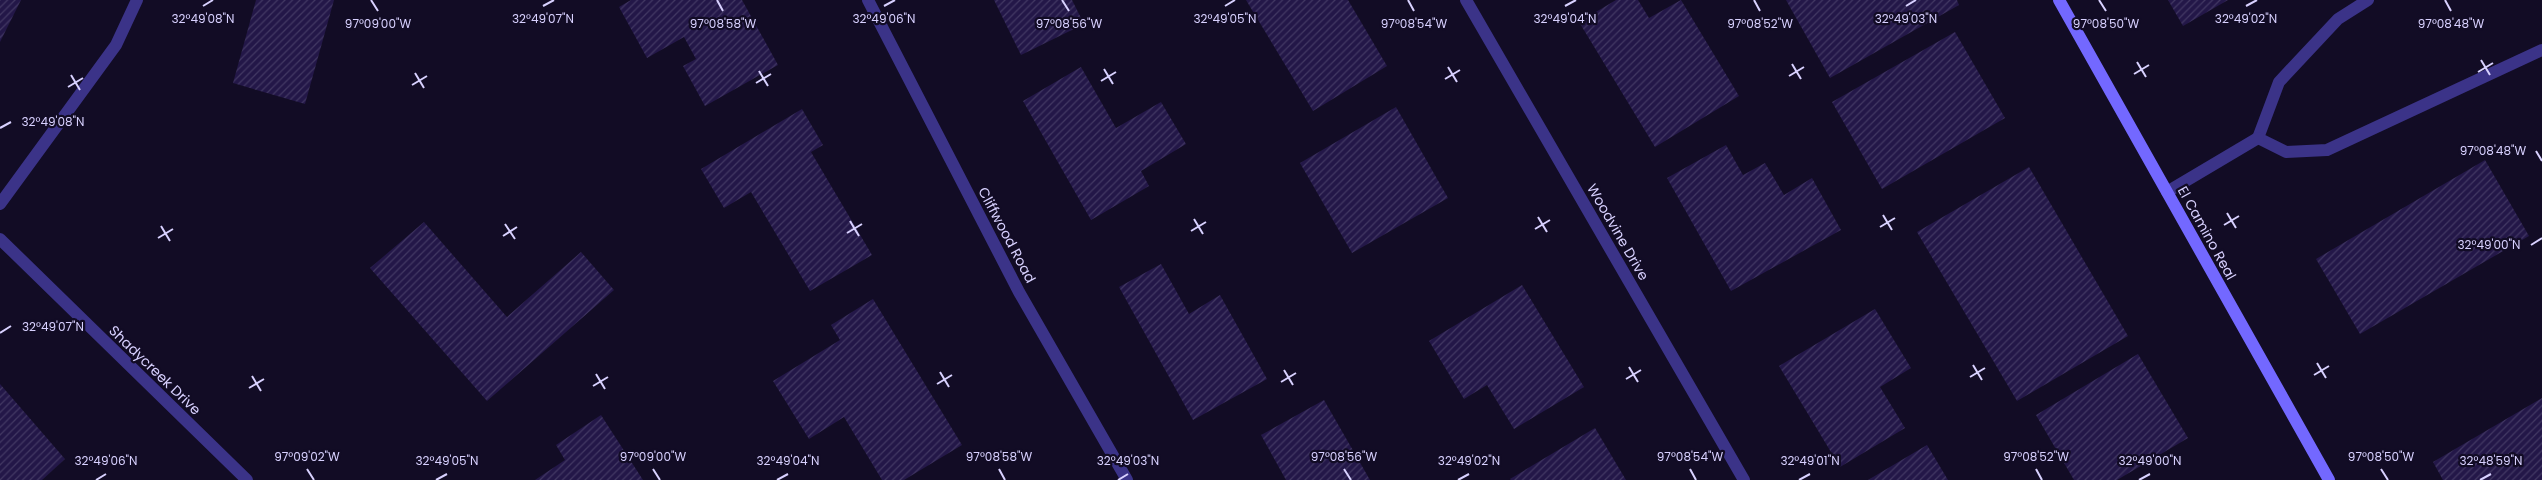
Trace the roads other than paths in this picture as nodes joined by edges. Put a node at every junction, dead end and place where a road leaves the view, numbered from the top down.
1 (137, 0) edge
2 (868, 0) edge
3 (1466, 0) edge
4 (2059, 0) edge
5 (2368, 0) edge
6 (2542, 50) edge
7 (2258, 138) junction
8 (2167, 192) junction
9 (0, 204) edge
10 (0, 239) edge
11 (247, 480) edge
12 (1127, 480) edge
13 (1744, 480) edge
14 (2329, 480) edge

1 - 9 street
2 - 12 street, Cliffwood Road
3 - 13 street, Woodvine Drive
4 - 8 street, El Camino Real
5 - 7 street
6 - 7 street
7 - 8 street
8 - 14 street, El Camino Real
10 - 11 street, Shadycreek Drive

